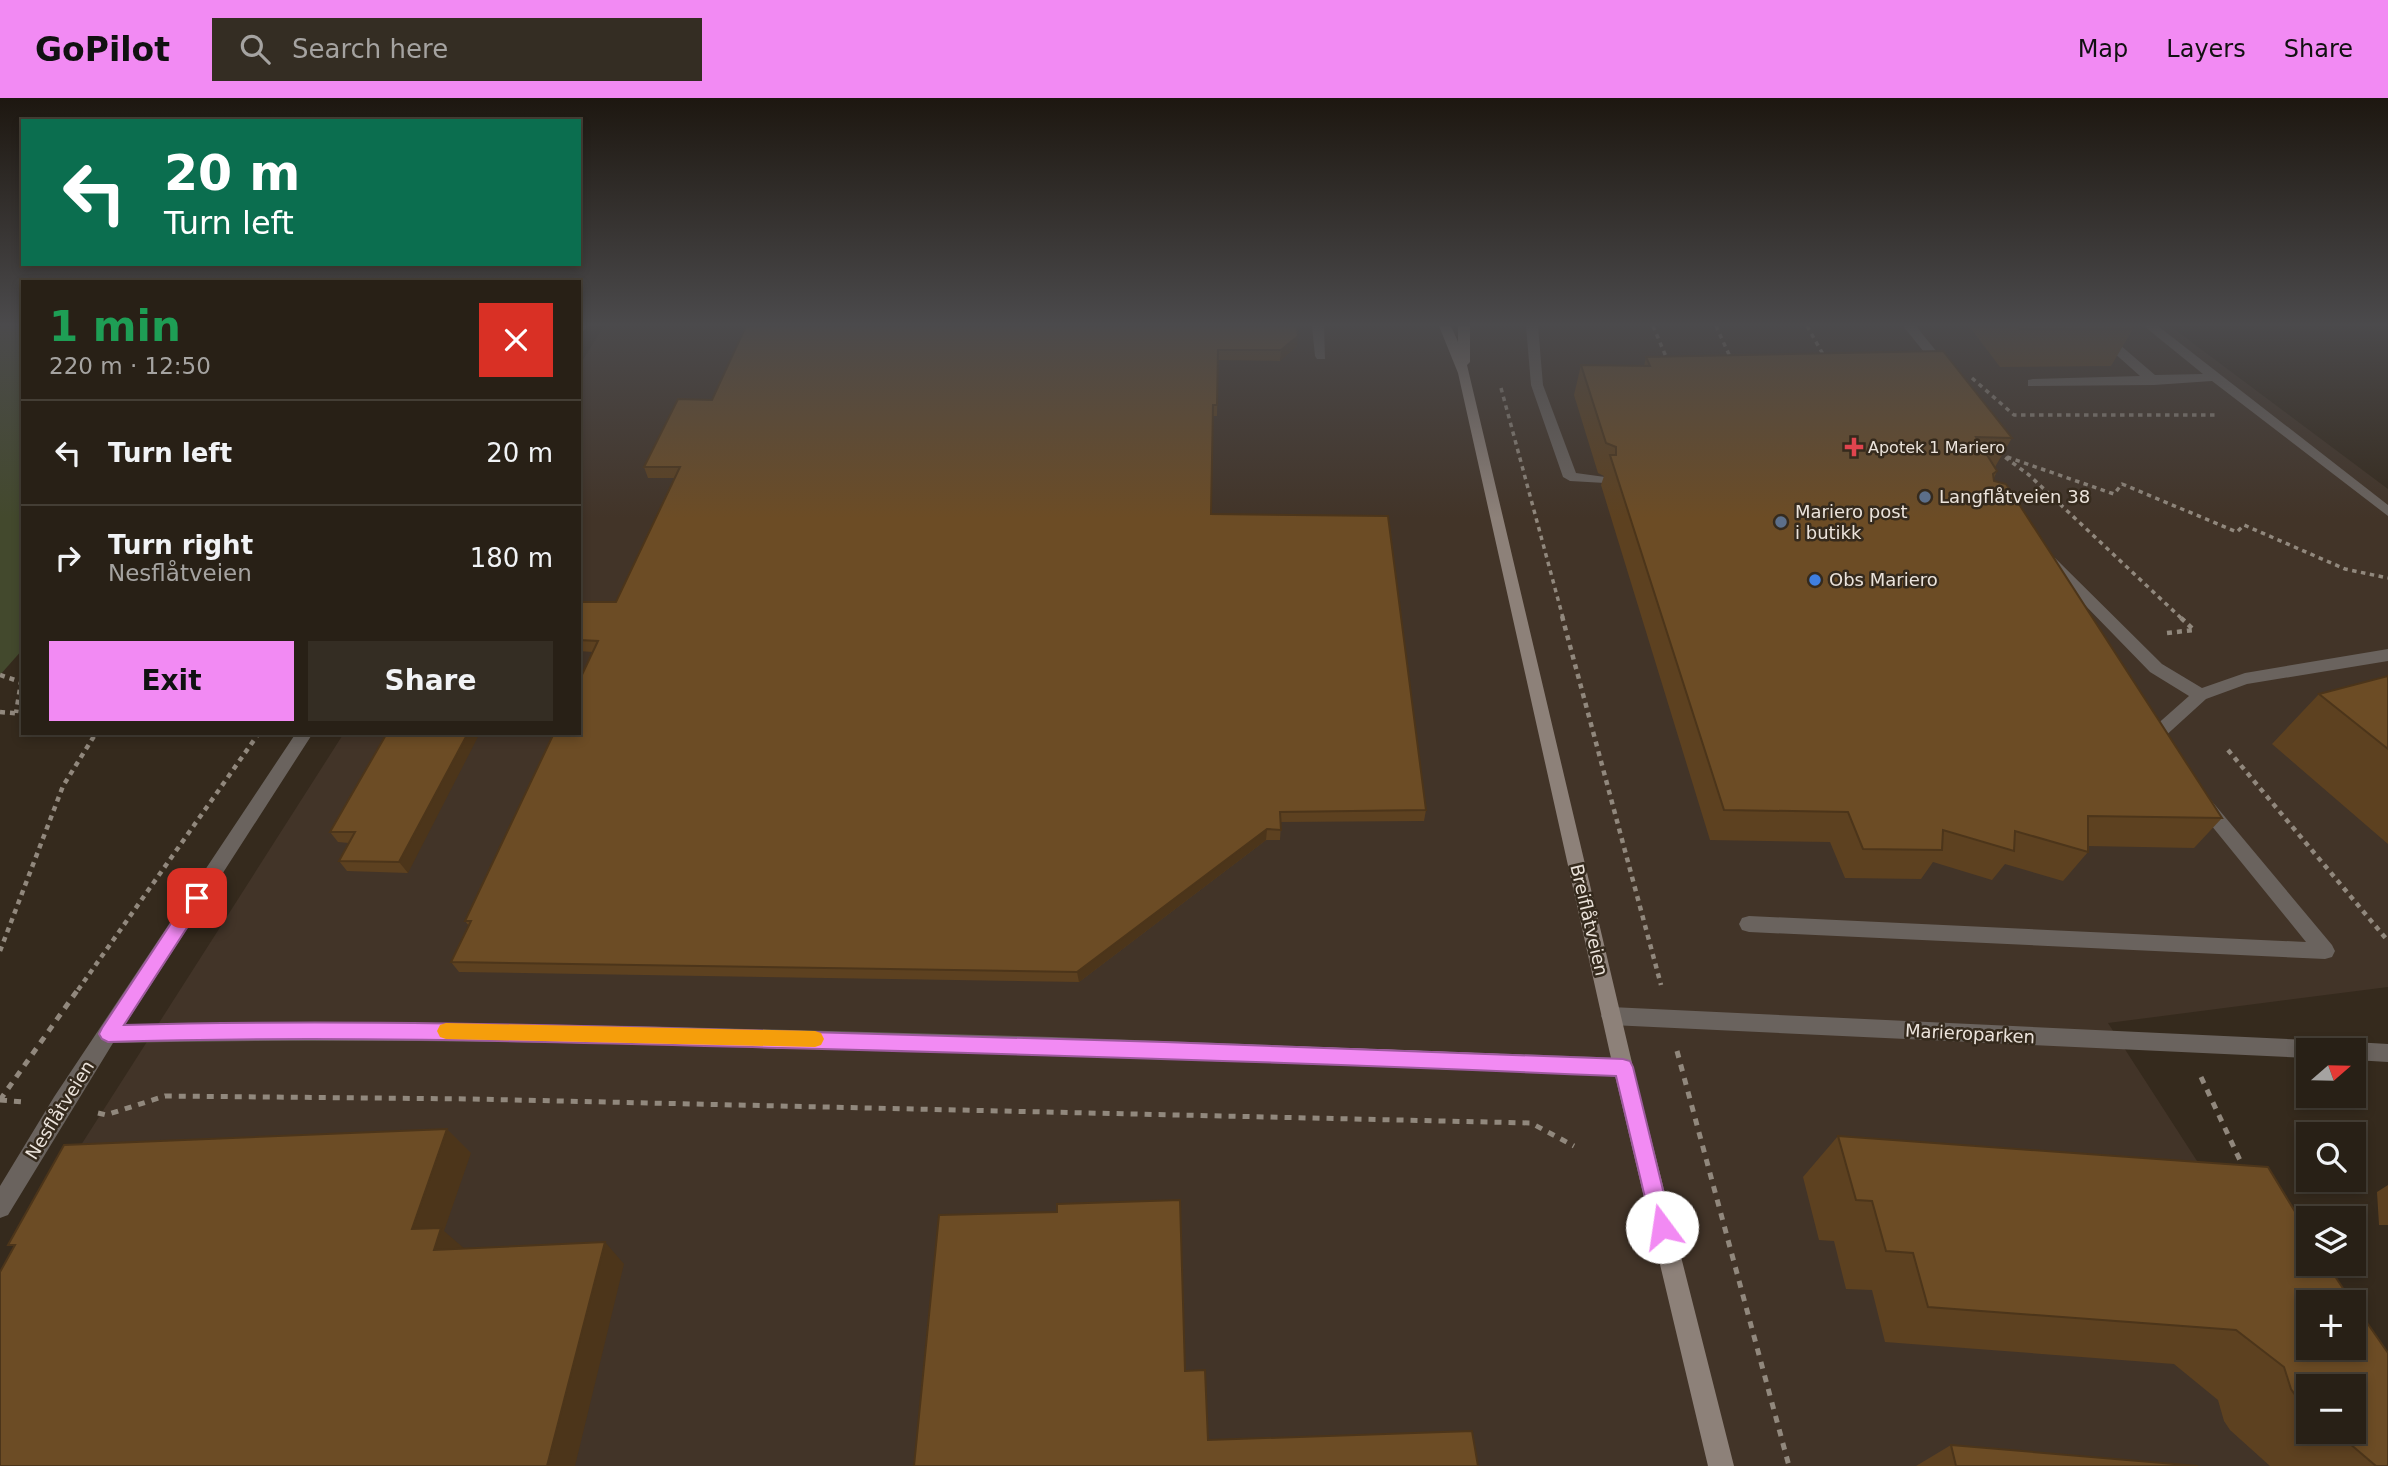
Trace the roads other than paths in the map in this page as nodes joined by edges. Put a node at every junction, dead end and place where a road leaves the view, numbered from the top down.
1 (1468, 390) edge
2 (1539, 390) edge
3 (2232, 390) edge
4 (1600, 481) dead end
5 (2388, 512) edge
6 (2039, 549) edge
7 (2388, 655) edge
8 (2200, 695) junction
9 (304, 735) edge
10 (2168, 760) edge
11 (2194, 792) edge
12 (1749, 923) dead end
13 (1611, 1016) junction
14 (108, 1034) junction
15 (2296, 1048) edge
16 (2366, 1052) edge
17 (2388, 1053) edge
18 (1623, 1067) junction
19 (0, 1207) edge
20 (1721, 1466) edge

1 - 13 street, Breiflåtveien
2 - 4 street
3 - 5 street
6 - 8 street
7 - 8 street
8 - 10 street
9 - 14 street, Nesflåtveien
11 - 12 street
13 - 15 street, Marieroparken
13 - 18 street, Breiflåtveien
14 - 18 street
14 - 19 street, Nesflåtveien
16 - 17 street
18 - 20 street, Breiflåtveien

